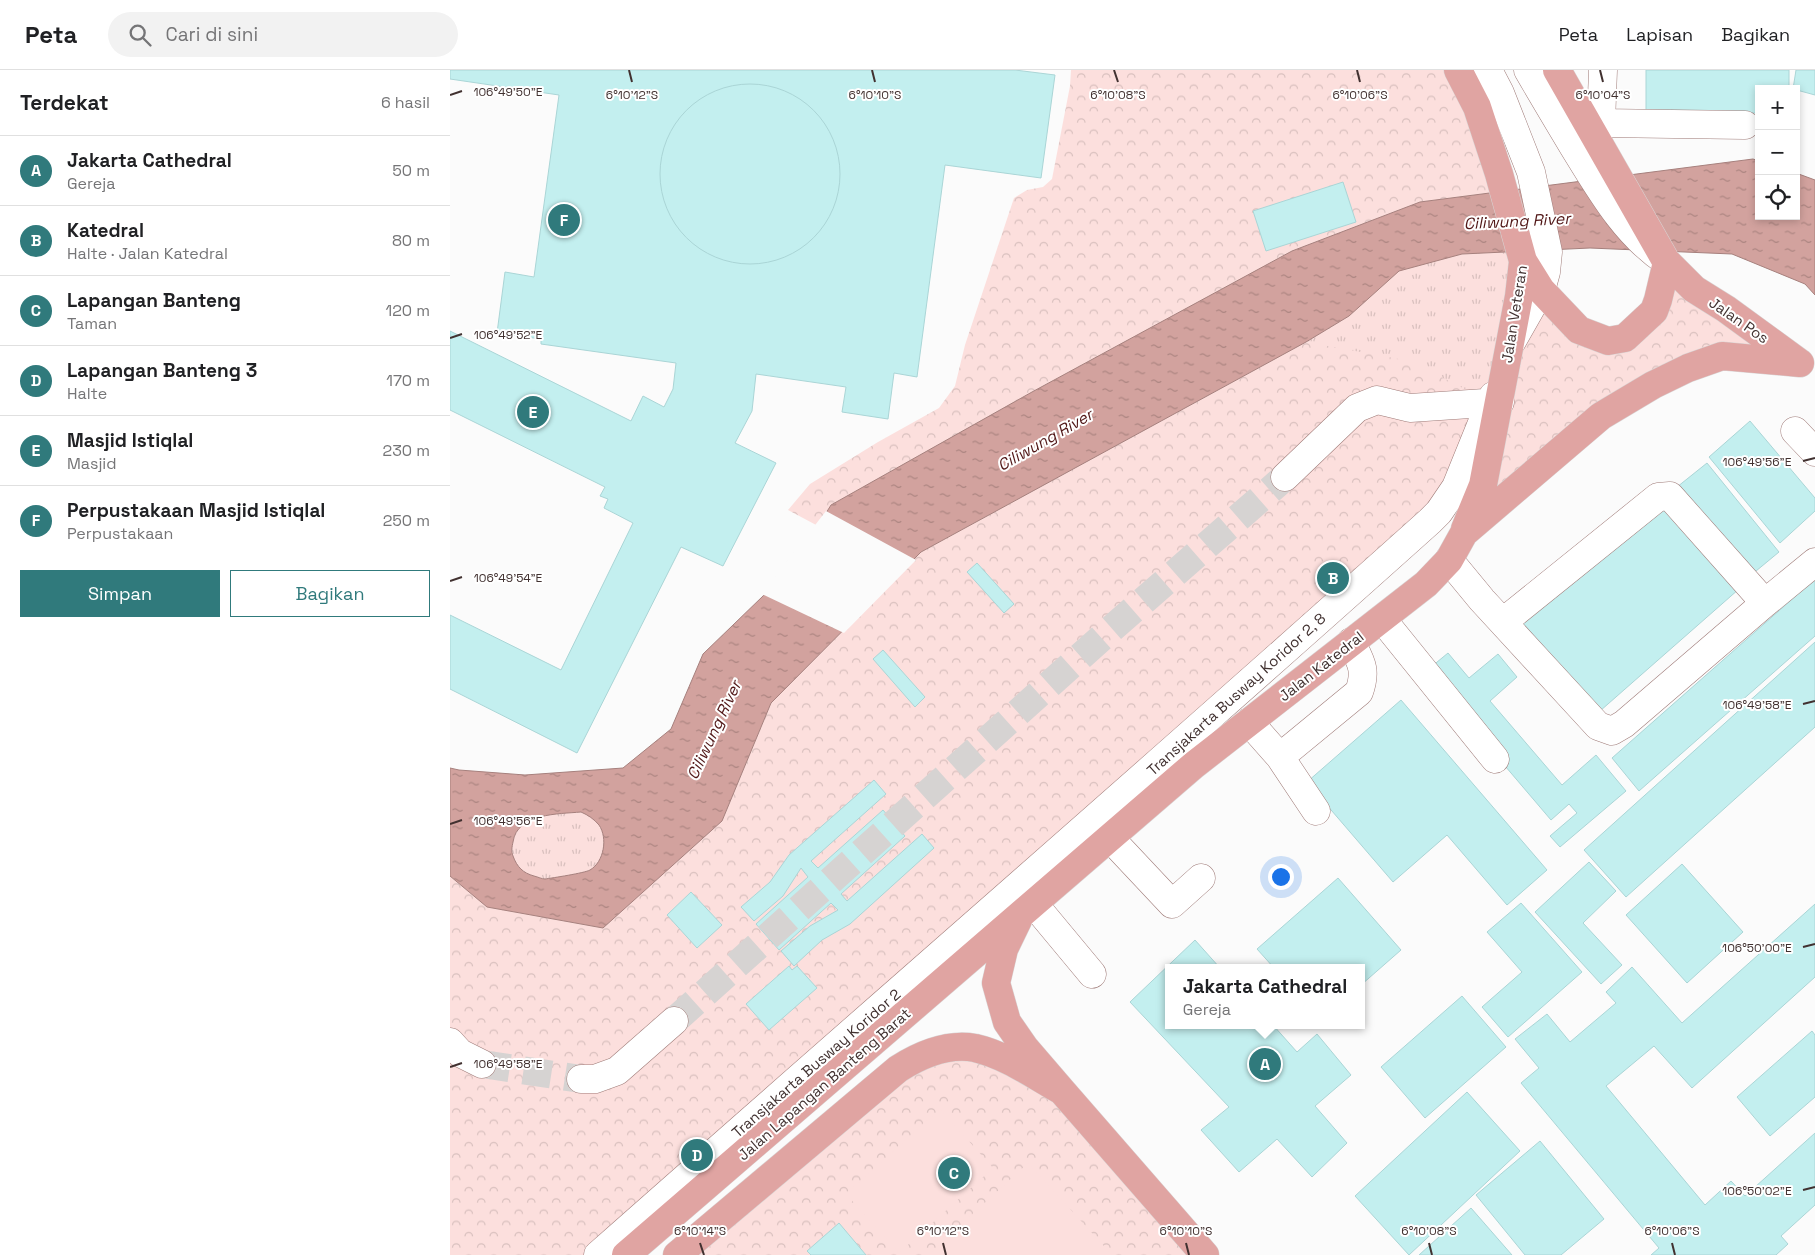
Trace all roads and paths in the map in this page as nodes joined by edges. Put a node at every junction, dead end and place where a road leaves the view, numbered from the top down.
1 (1458, 70) edge
2 (1488, 70) edge
3 (1528, 70) edge
4 (1603, 70) edge
5 (1562, 72) edge
6 (1745, 125) dead end
7 (1597, 164) junction
8 (1531, 256) junction
9 (1661, 258) junction
10 (1540, 290) junction
11 (1508, 348) junction
12 (1807, 369) edge
13 (1495, 402) junction
14 (1794, 431) dead end
15 (1815, 452) edge
16 (1286, 477) tunnel mouth
17 (1464, 533) junction
18 (1449, 560) junction
19 (1815, 562) edge
20 (1764, 603) junction
21 (1382, 618) junction
22 (1503, 622) junction
23 (1351, 642) junction
24 (1249, 722) junction
25 (1280, 757) junction
26 (1495, 759) dead end
27 (1316, 811) dead end
28 (1102, 845) junction
29 (1034, 872) junction
30 (1201, 878) dead end
31 (1027, 908) junction
32 (1092, 974) dead end
33 (674, 1021) tunnel mouth
34 (450, 1042) edge
35 (482, 1064) tunnel mouth
36 (581, 1079) tunnel mouth
37 (1062, 1092) junction
38 (598, 1255) edge
39 (626, 1255) edge
40 (677, 1255) edge
41 (1205, 1255) edge

1 - 8 main road, Jalan Veteran
2 - 8 lane
3 - 7 lane
4 - 6 lane
5 - 7 main road, Jalan Pos
7 - 9 main road, Jalan Pos
8 - 10 main road
8 - 11 main road, Jalan Veteran
9 - 10 main road
9 - 12 main road, Jalan Pos
10 - 11 lane
11 - 13 main road, Jalan Veteran
12 - 17 main road, Jalan Katedral
13 - 16 lane
13 - 17 main road, Jalan Veteran
13 - 29 lane, Transjakarta Busway Koridor 2, 8
14 - 15 lane
17 - 18 main road, Jalan Katedral
18 - 21 main road, Jalan Katedral
18 - 22 lane
19 - 20 lane
20 - 22 lane
20 - 22 lane
21 - 23 main road, Jalan Katedral
21 - 26 lane
23 - 24 main road, Jalan Katedral
23 - 25 lane
24 - 25 lane
24 - 28 main road, Jalan Katedral
25 - 27 lane
28 - 29 lane
28 - 30 lane
28 - 31 main road, Jalan Katedral
29 - 31 lane
29 - 38 lane, Transjakarta Busway Koridor 2
31 - 32 lane
31 - 37 main road, Jalan Katedral
31 - 39 main road, Jalan Lapangan Banteng Barat
33 - 36 lane
34 - 35 lane
37 - 40 main road
37 - 41 main road, Jalan Katedral

